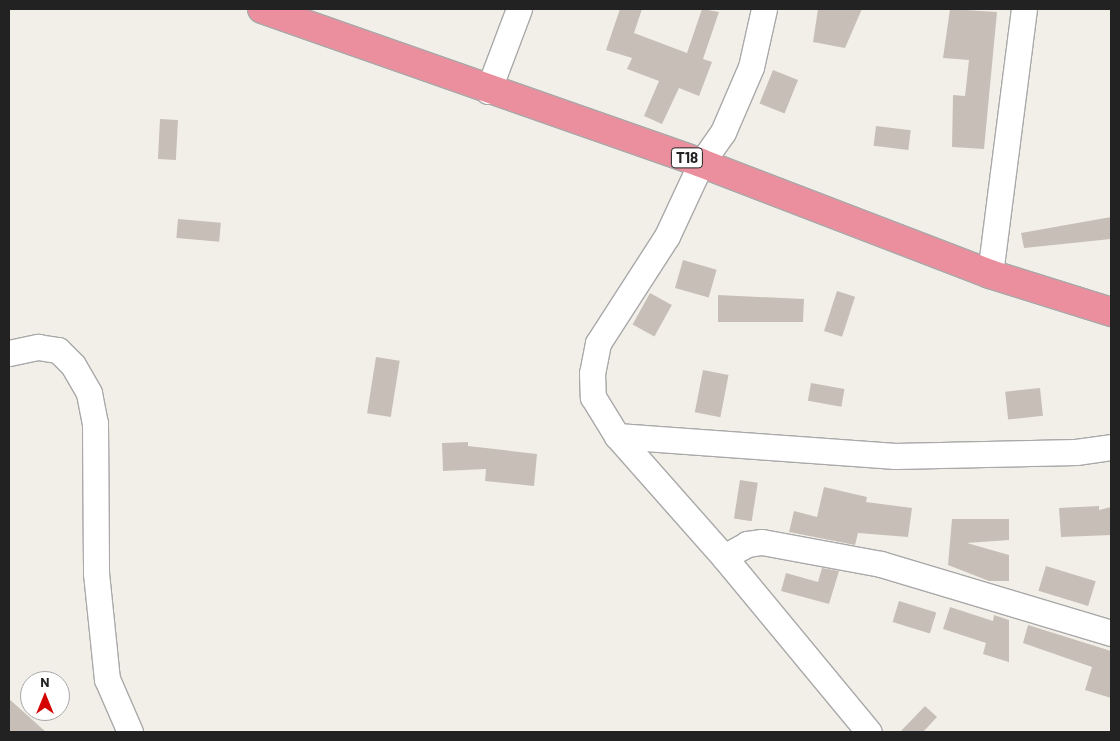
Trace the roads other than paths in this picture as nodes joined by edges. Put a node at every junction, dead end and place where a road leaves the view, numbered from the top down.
1 (262, 9) edge
2 (520, 9) edge
3 (764, 9) edge
4 (1024, 9) edge
5 (488, 91) junction
6 (701, 162) junction
7 (990, 274) junction
8 (1111, 312) edge
9 (9, 353) edge
10 (617, 436) junction
11 (1111, 446) edge
12 (724, 557) junction
13 (1111, 633) edge
14 (130, 732) edge
15 (869, 732) edge

1 - 5 highway, T18
2 - 5 street
3 - 6 street
4 - 7 street
5 - 6 highway, T18
6 - 7 highway, T18
6 - 10 street
7 - 8 highway, T18
9 - 14 street
10 - 11 street
10 - 12 street
12 - 13 street
12 - 15 street

